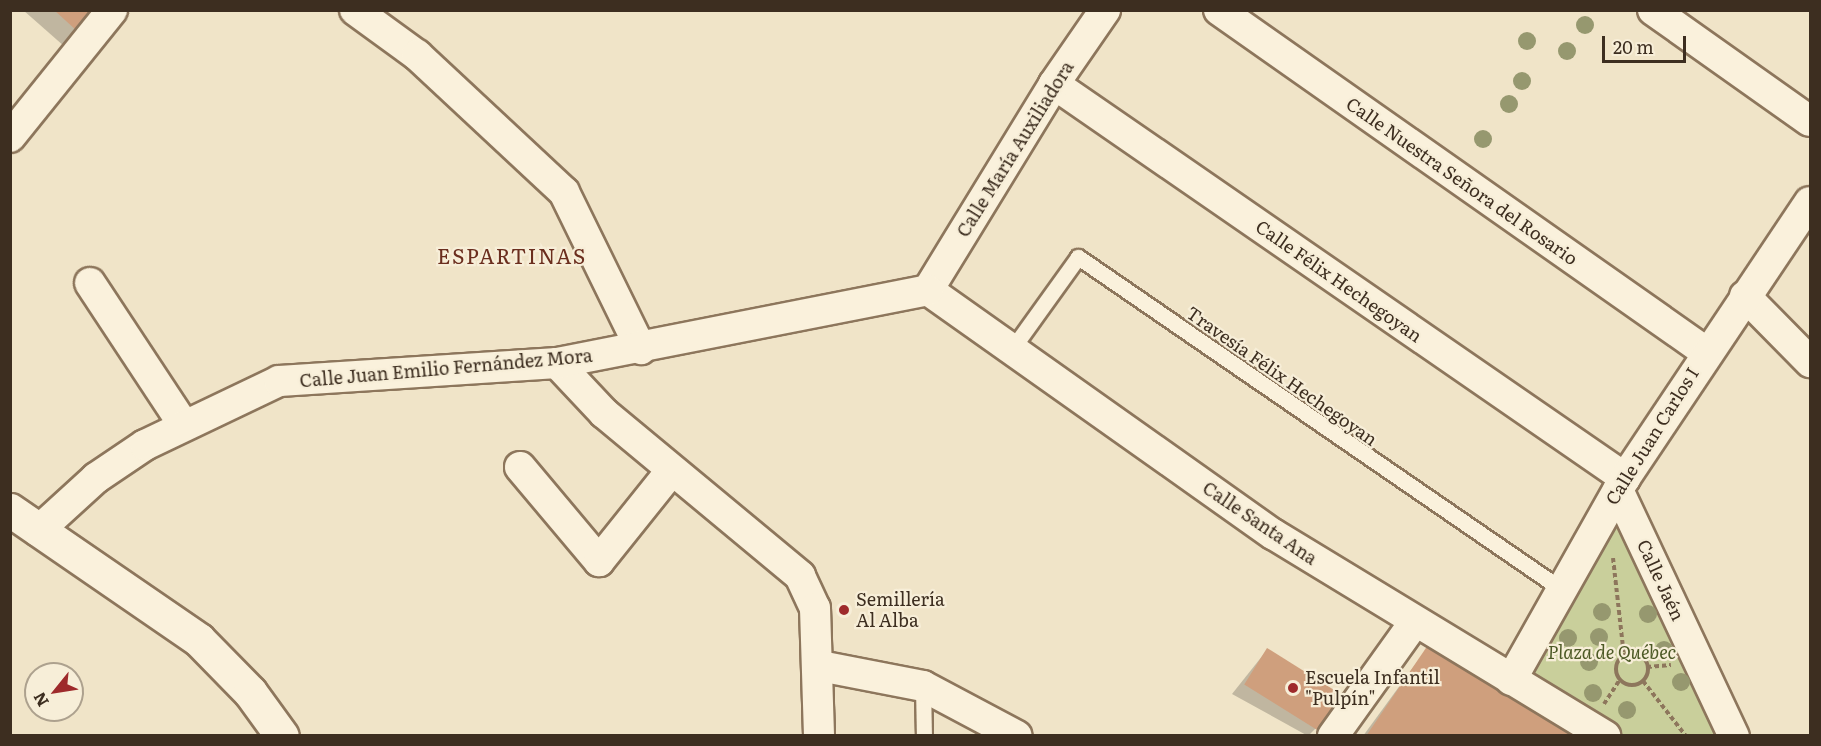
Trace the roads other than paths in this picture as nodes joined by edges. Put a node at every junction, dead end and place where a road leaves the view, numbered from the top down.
1 (112, 10) edge
2 (356, 10) edge
3 (1219, 10) edge
4 (1653, 10) edge
5 (1108, 12) edge
6 (1054, 84) junction
7 (1810, 121) edge
8 (10, 137) edge
9 (1810, 202) edge
10 (90, 283) dead end
11 (928, 290) junction
12 (1745, 296) junction
13 (641, 349) junction
14 (1012, 349) junction
15 (1706, 352) junction
16 (1810, 362) edge
17 (557, 363) junction
18 (183, 424) junction
19 (519, 467) dead end
20 (671, 471) junction
21 (1622, 484) junction
22 (10, 510) edge
23 (38, 531) junction
24 (1561, 589) junction
25 (1414, 622) junction
26 (820, 666) junction
27 (1511, 680) junction
28 (923, 686) junction
29 (282, 735) edge
30 (819, 735) edge
31 (924, 735) edge
32 (1017, 735) edge
33 (1333, 735) edge
34 (1605, 735) edge
35 (1734, 735) edge

1 - 8 street
2 - 13 street
3 - 15 street, Calle Nuestra Señora del Rosario
4 - 7 street
5 - 6 street, Calle María Auxiliadora
6 - 11 street, Calle María Auxiliadora
6 - 21 street, Calle Félix Hechegoyan
9 - 12 street, Calle Juan Carlos I
10 - 18 street
11 - 13 street, Calle Juan Emilio Fernández Mora
11 - 14 street, Calle Santa Ana
12 - 15 street, Calle Juan Carlos I
12 - 16 street
13 - 17 street, Calle Juan Emilio Fernández Mora
14 - 24 lane, Travesía Félix Hechegoyan
14 - 25 street, Calle Santa Ana
15 - 21 street, Calle Juan Carlos I
17 - 18 street, Calle Juan Emilio Fernández Mora
17 - 20 street
18 - 23 street, Calle Juan Emilio Fernández Mora
19 - 20 street
20 - 26 street
21 - 24 street, Calle Juan Carlos I
21 - 35 street, Calle Jaén
22 - 23 main road
23 - 29 main road
24 - 27 street, Calle Juan Carlos I
25 - 27 street, Calle Santa Ana
25 - 33 street
26 - 28 street
26 - 30 street
27 - 34 street, Calle Santa Ana
28 - 31 lane
28 - 32 street

